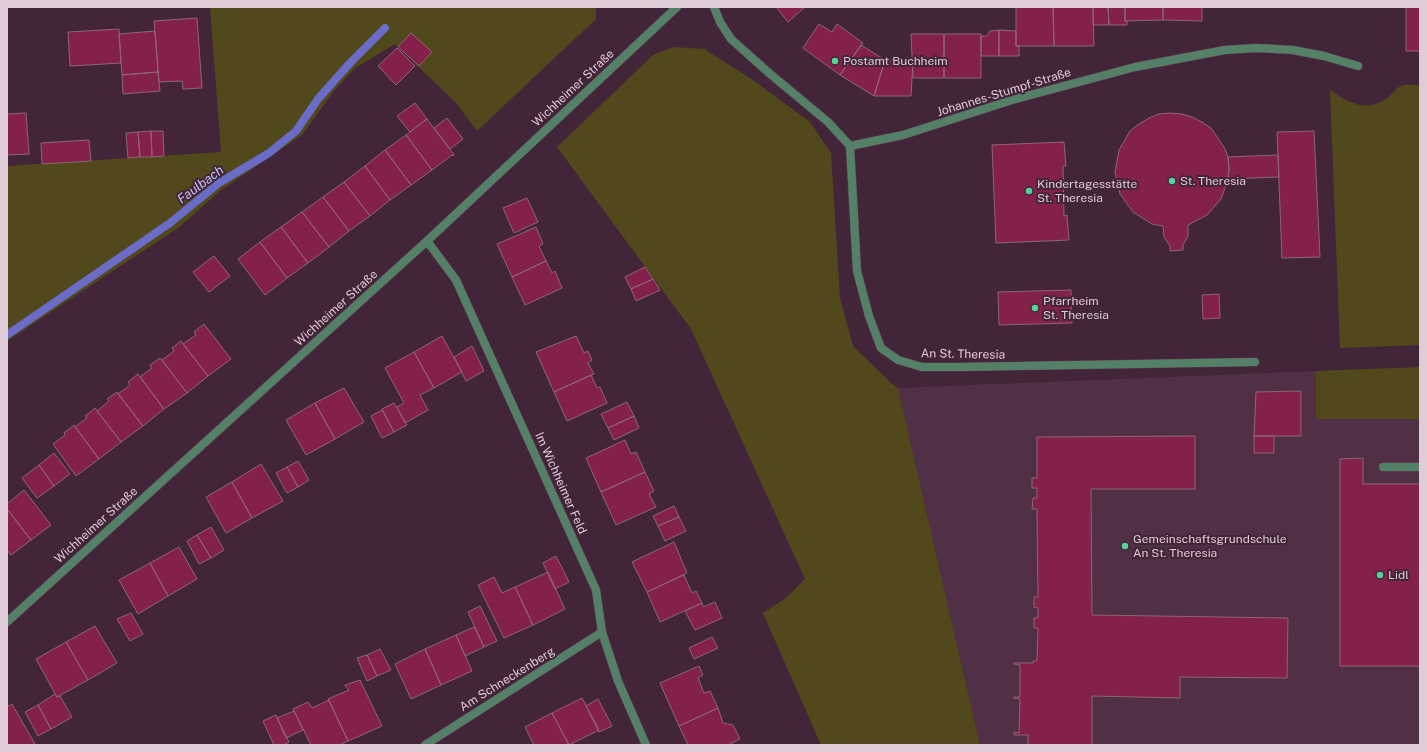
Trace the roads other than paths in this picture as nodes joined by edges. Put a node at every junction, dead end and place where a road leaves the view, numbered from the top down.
1 (678, 7) edge
2 (714, 7) edge
3 (1358, 66) dead end
4 (850, 146) junction
5 (427, 241) junction
6 (1255, 362) dead end
7 (1420, 467) edge
8 (1384, 468) dead end
9 (7, 622) edge
10 (602, 632) junction
11 (425, 745) edge
12 (646, 745) edge

1 - 5 street, Wichheimer Straße
2 - 4 street
3 - 4 street, Johannes-Stumpf-Straße
4 - 6 street, An St. Theresia
5 - 9 street, Wichheimer Straße
5 - 10 street, Im Wichheimer Feld
7 - 8 street
10 - 11 street, Am Schneckenberg
10 - 12 street, Im Wichheimer Feld

